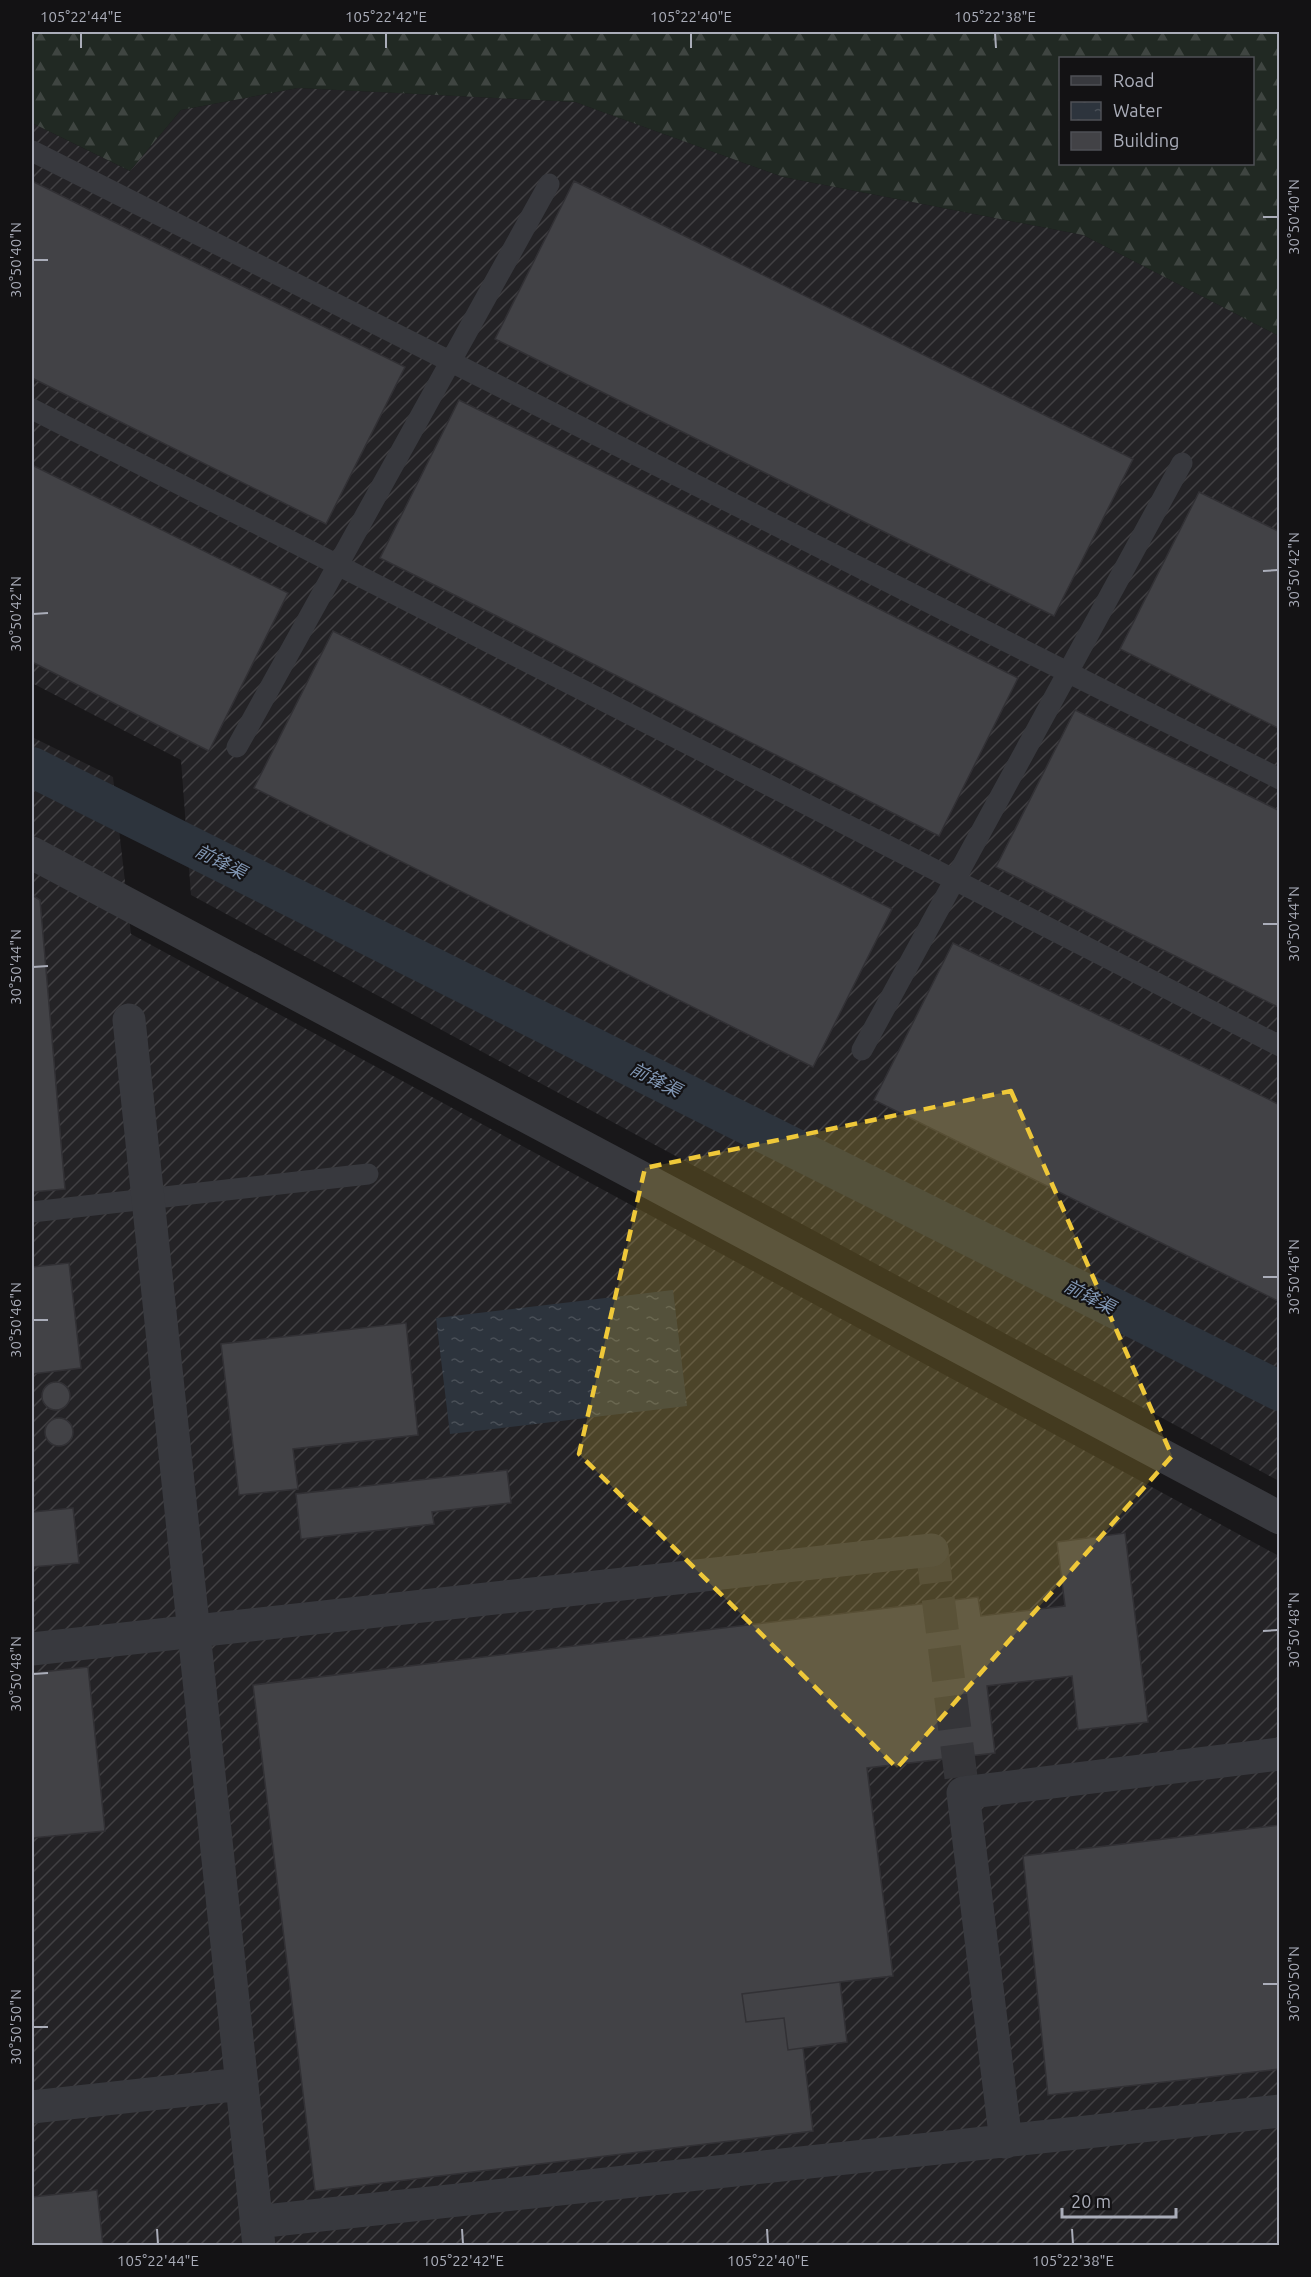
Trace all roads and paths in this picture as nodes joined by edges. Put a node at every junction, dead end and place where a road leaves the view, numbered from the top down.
1 (32, 151) edge
2 (549, 184) dead end
3 (451, 361) junction
4 (32, 409) edge
5 (1182, 463) dead end
6 (338, 566) junction
7 (1068, 672) junction
8 (237, 747) dead end
9 (1280, 779) edge
10 (32, 853) edge
11 (955, 880) junction
12 (129, 1020) dead end
13 (1280, 1046) edge
14 (861, 1050) dead end
15 (368, 1174) dead end
16 (149, 1198) junction
17 (32, 1212) edge
18 (1280, 1518) edge
19 (932, 1550) dead end
20 (194, 1631) junction
21 (32, 1649) edge
22 (1280, 1754) edge
23 (242, 2084) junction
24 (32, 2107) edge
25 (1280, 2111) edge
26 (1006, 2142) junction
27 (258, 2234) edge

1 - 3 lane
2 - 3 lane
3 - 6 lane
3 - 7 lane
4 - 6 lane
5 - 7 lane
6 - 8 lane
6 - 11 lane
7 - 9 lane
7 - 11 lane
10 - 18 street
11 - 13 lane
11 - 14 lane
12 - 16 street
15 - 16 lane
16 - 17 lane
16 - 20 street
19 - 20 street
20 - 21 street
20 - 23 street
22 - 26 street
23 - 24 street
23 - 27 street
25 - 26 street
26 - 27 street

